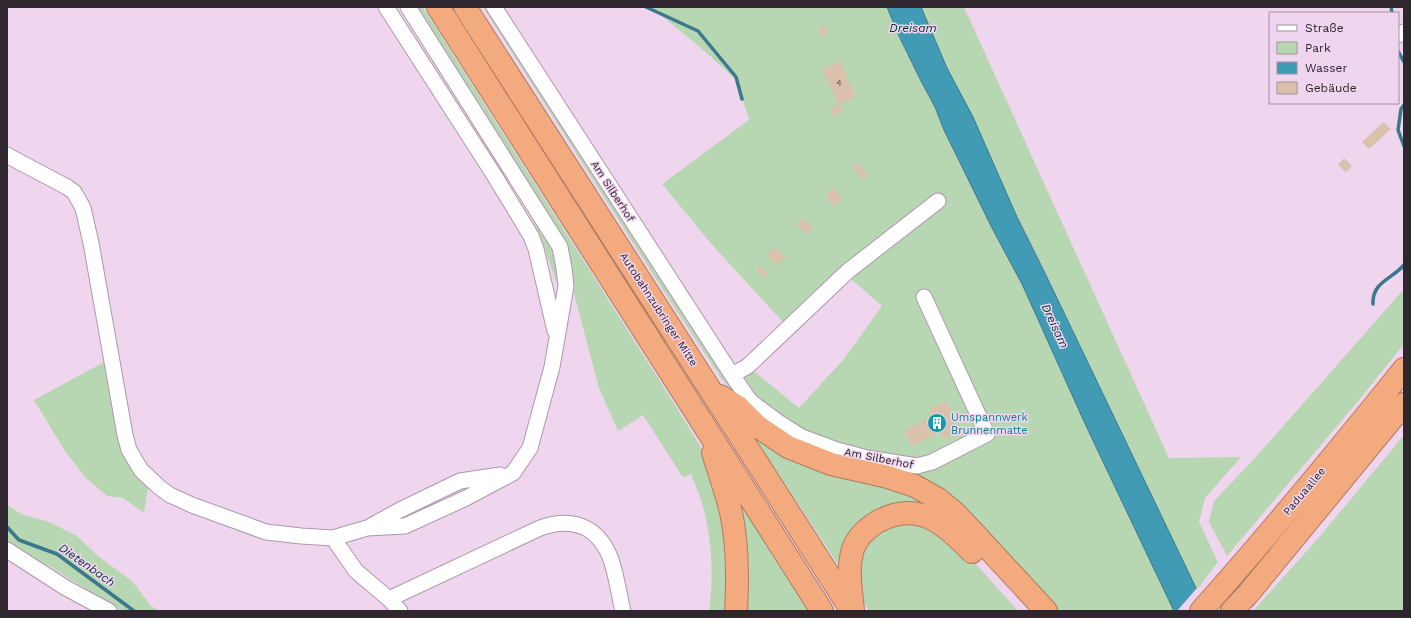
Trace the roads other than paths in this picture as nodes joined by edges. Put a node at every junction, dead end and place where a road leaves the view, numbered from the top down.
1 (386, 7) edge
2 (408, 7) edge
3 (438, 7) edge
4 (465, 7) edge
5 (494, 7) edge
6 (7, 155) edge
7 (938, 201) dead end
8 (924, 297) dead end
9 (557, 339) junction
10 (1404, 369) edge
11 (732, 375) junction
12 (710, 389) junction
13 (1404, 404) edge
14 (704, 425) junction
15 (334, 538) junction
16 (7, 550) edge
17 (389, 599) junction
18 (109, 611) edge
19 (400, 611) edge
20 (623, 611) edge
21 (736, 611) edge
22 (822, 611) edge
23 (852, 611) edge
24 (1026, 611) edge
25 (1046, 611) edge
26 (1201, 611) edge
27 (1232, 611) edge

1 - 9 street
2 - 9 street
3 - 14 highway
4 - 12 highway, Autobahnzubringer Mitte
5 - 11 street, Am Silberhof
6 - 15 street
7 - 11 street
8 - 11 street, Am Silberhof
9 - 15 street
10 - 26 highway, Paduaallee
12 - 23 highway, Autobahnzubringer Mitte
12 - 25 highway
13 - 27 highway, Paduaallee
14 - 21 highway
14 - 22 highway
15 - 17 street
16 - 18 street
17 - 19 street
17 - 20 street
23 - 24 highway

